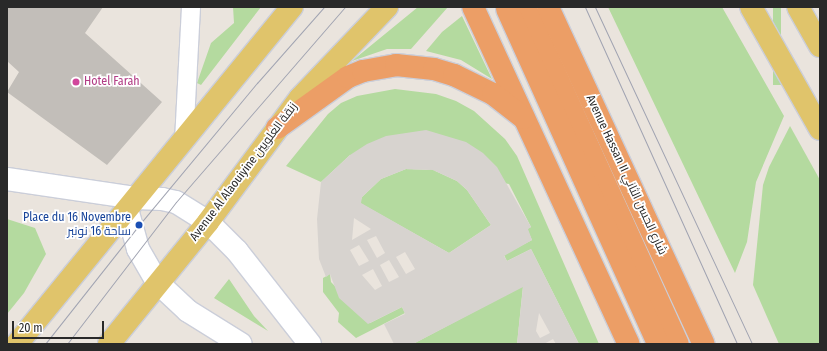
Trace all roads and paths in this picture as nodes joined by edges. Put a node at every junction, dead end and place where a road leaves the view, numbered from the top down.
1 (191, 7) edge
2 (292, 7) edge
3 (387, 7) edge
4 (473, 7) edge
5 (548, 7) edge
6 (751, 7) edge
7 (798, 7) edge
8 (516, 8) edge
9 (820, 46) edge
10 (526, 119) junction
11 (277, 128) junction
12 (820, 128) edge
13 (184, 141) junction
14 (7, 179) edge
15 (131, 204) junction
16 (208, 222) junction
17 (158, 283) junction
18 (17, 344) edge
19 (109, 344) edge
20 (241, 344) edge
21 (310, 344) edge
22 (629, 344) edge
23 (658, 344) edge
24 (678, 344) edge
25 (704, 344) edge

1 - 13 lane
2 - 13 main road
3 - 11 main road, Avenue Al Alaouiyine زنقة العلويين
4 - 10 highway
5 - 25 highway, Avenue Hassan II شارع الحسن الثاني
6 - 12 main road
7 - 9 main road
8 - 23 highway
8 - 24 highway
10 - 11 highway
10 - 22 highway
11 - 16 main road, Avenue Al Alaouiyine زنقة العلويين
13 - 15 main road
14 - 15 street
15 - 16 street
15 - 17 street
15 - 18 main road
16 - 17 main road, Avenue Al Alaouiyine زنقة العلويين
16 - 21 street
17 - 19 main road, Avenue Al Alaouiyine زنقة العلويين
17 - 20 street

